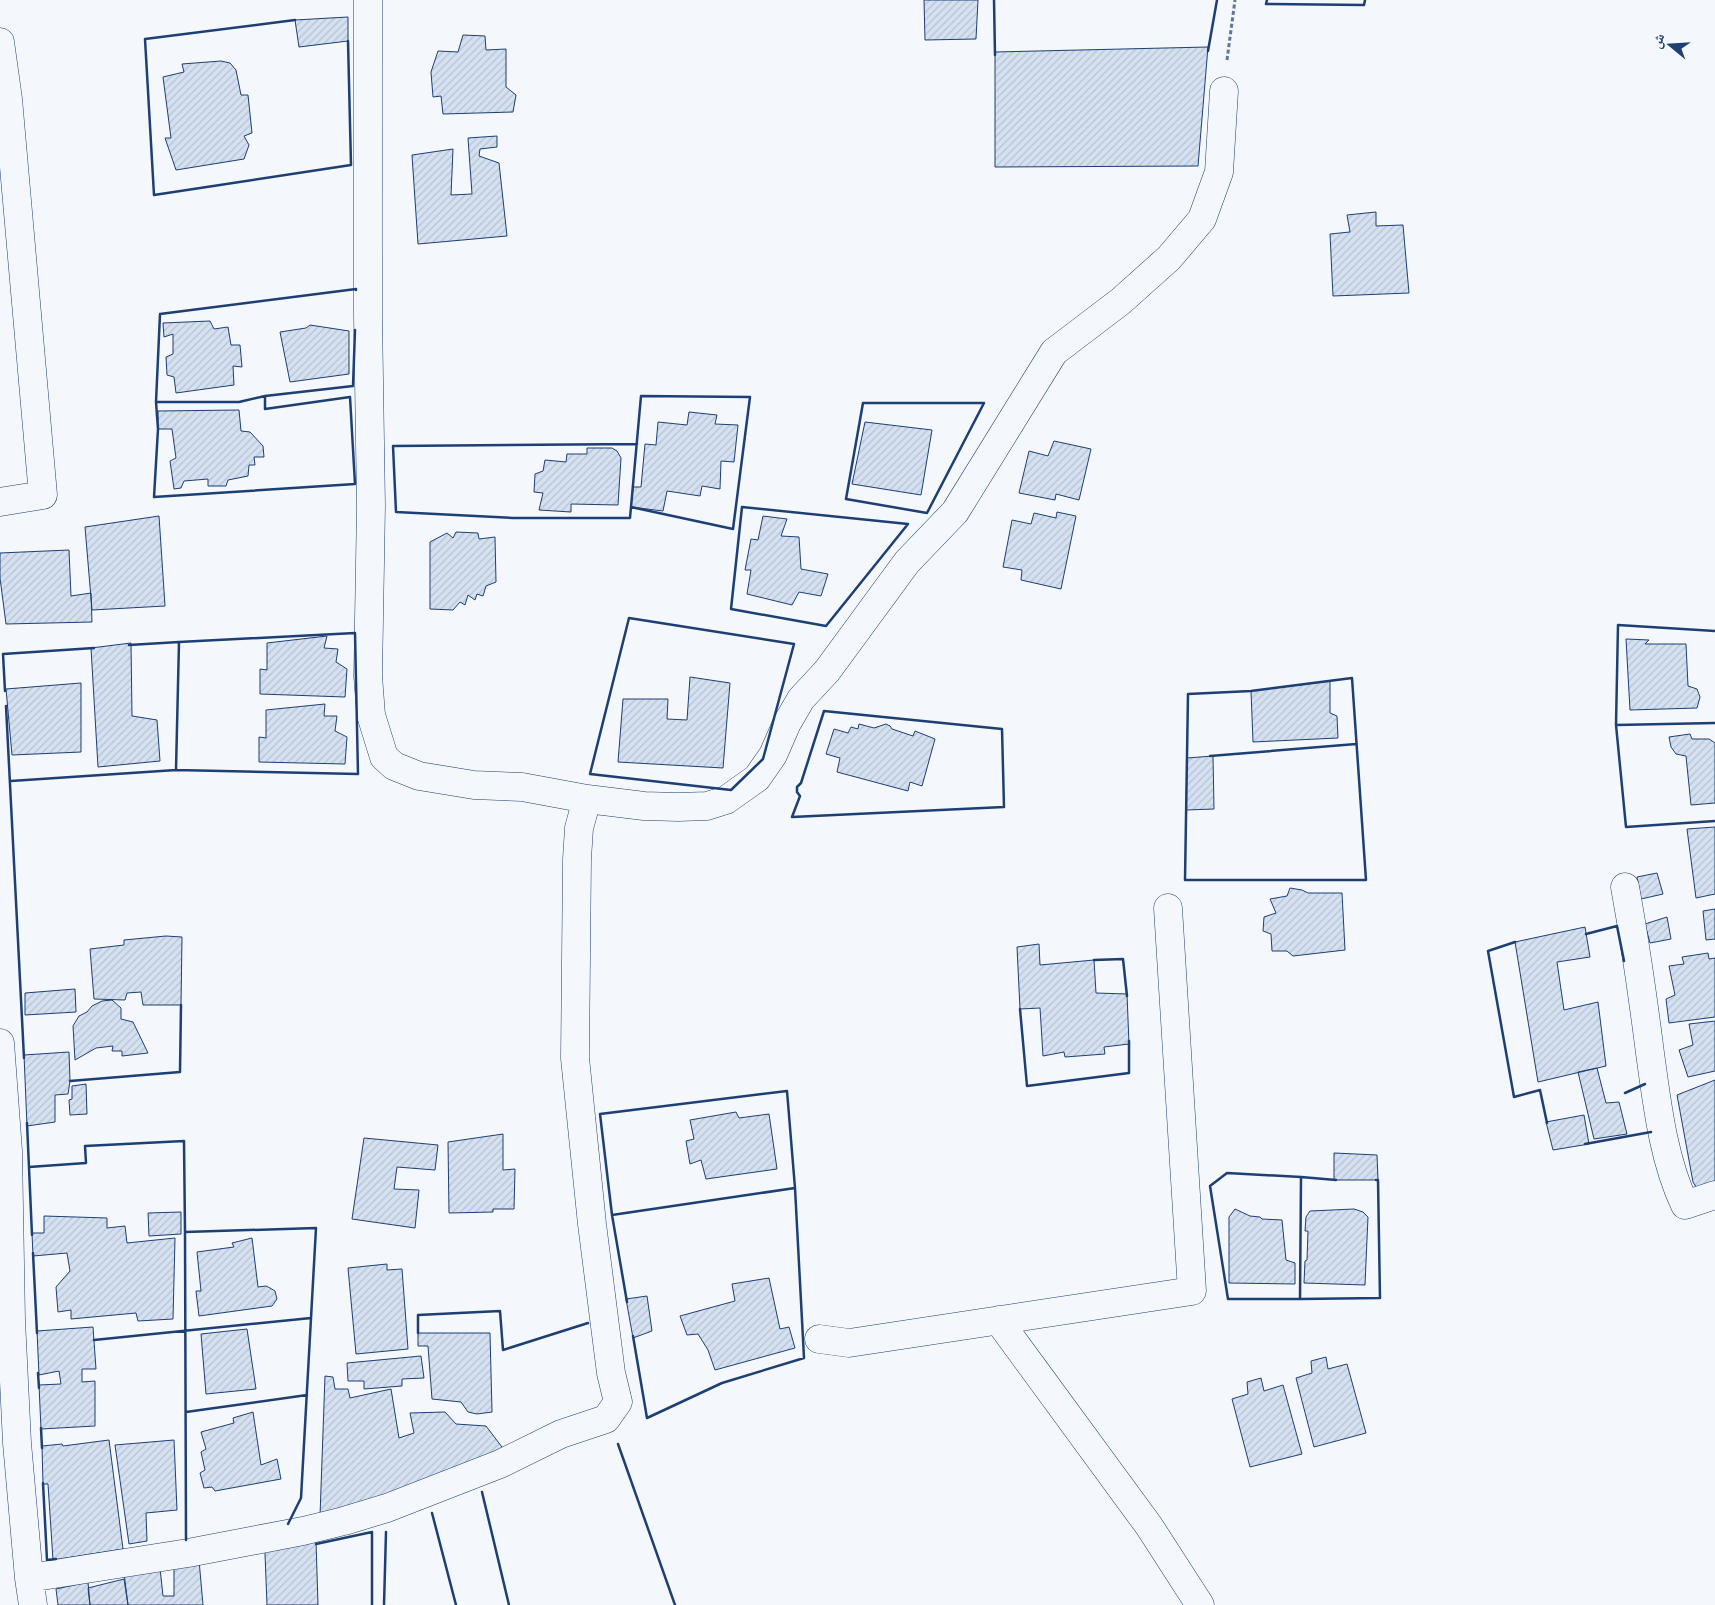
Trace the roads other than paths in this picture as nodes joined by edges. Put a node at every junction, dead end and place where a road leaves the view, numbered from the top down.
1 (368, 0) edge
2 (0, 42) edge
3 (1224, 91) road end
4 (0, 502) edge
5 (587, 799) junction
6 (1625, 887) dead end
7 (1168, 908) dead end
8 (0, 1043) edge
9 (1715, 1195) edge
10 (998, 1320) junction
11 (819, 1339) dead end
12 (8, 1409) edge
13 (29, 1578) junction
14 (33, 1605) edge
15 (1200, 1605) edge

1 - 5 street
2 - 4 street
3 - 5 street
5 - 13 street
6 - 9 street
7 - 10 street
8 - 12 street
10 - 11 street
10 - 15 street
12 - 13 street
13 - 14 street

